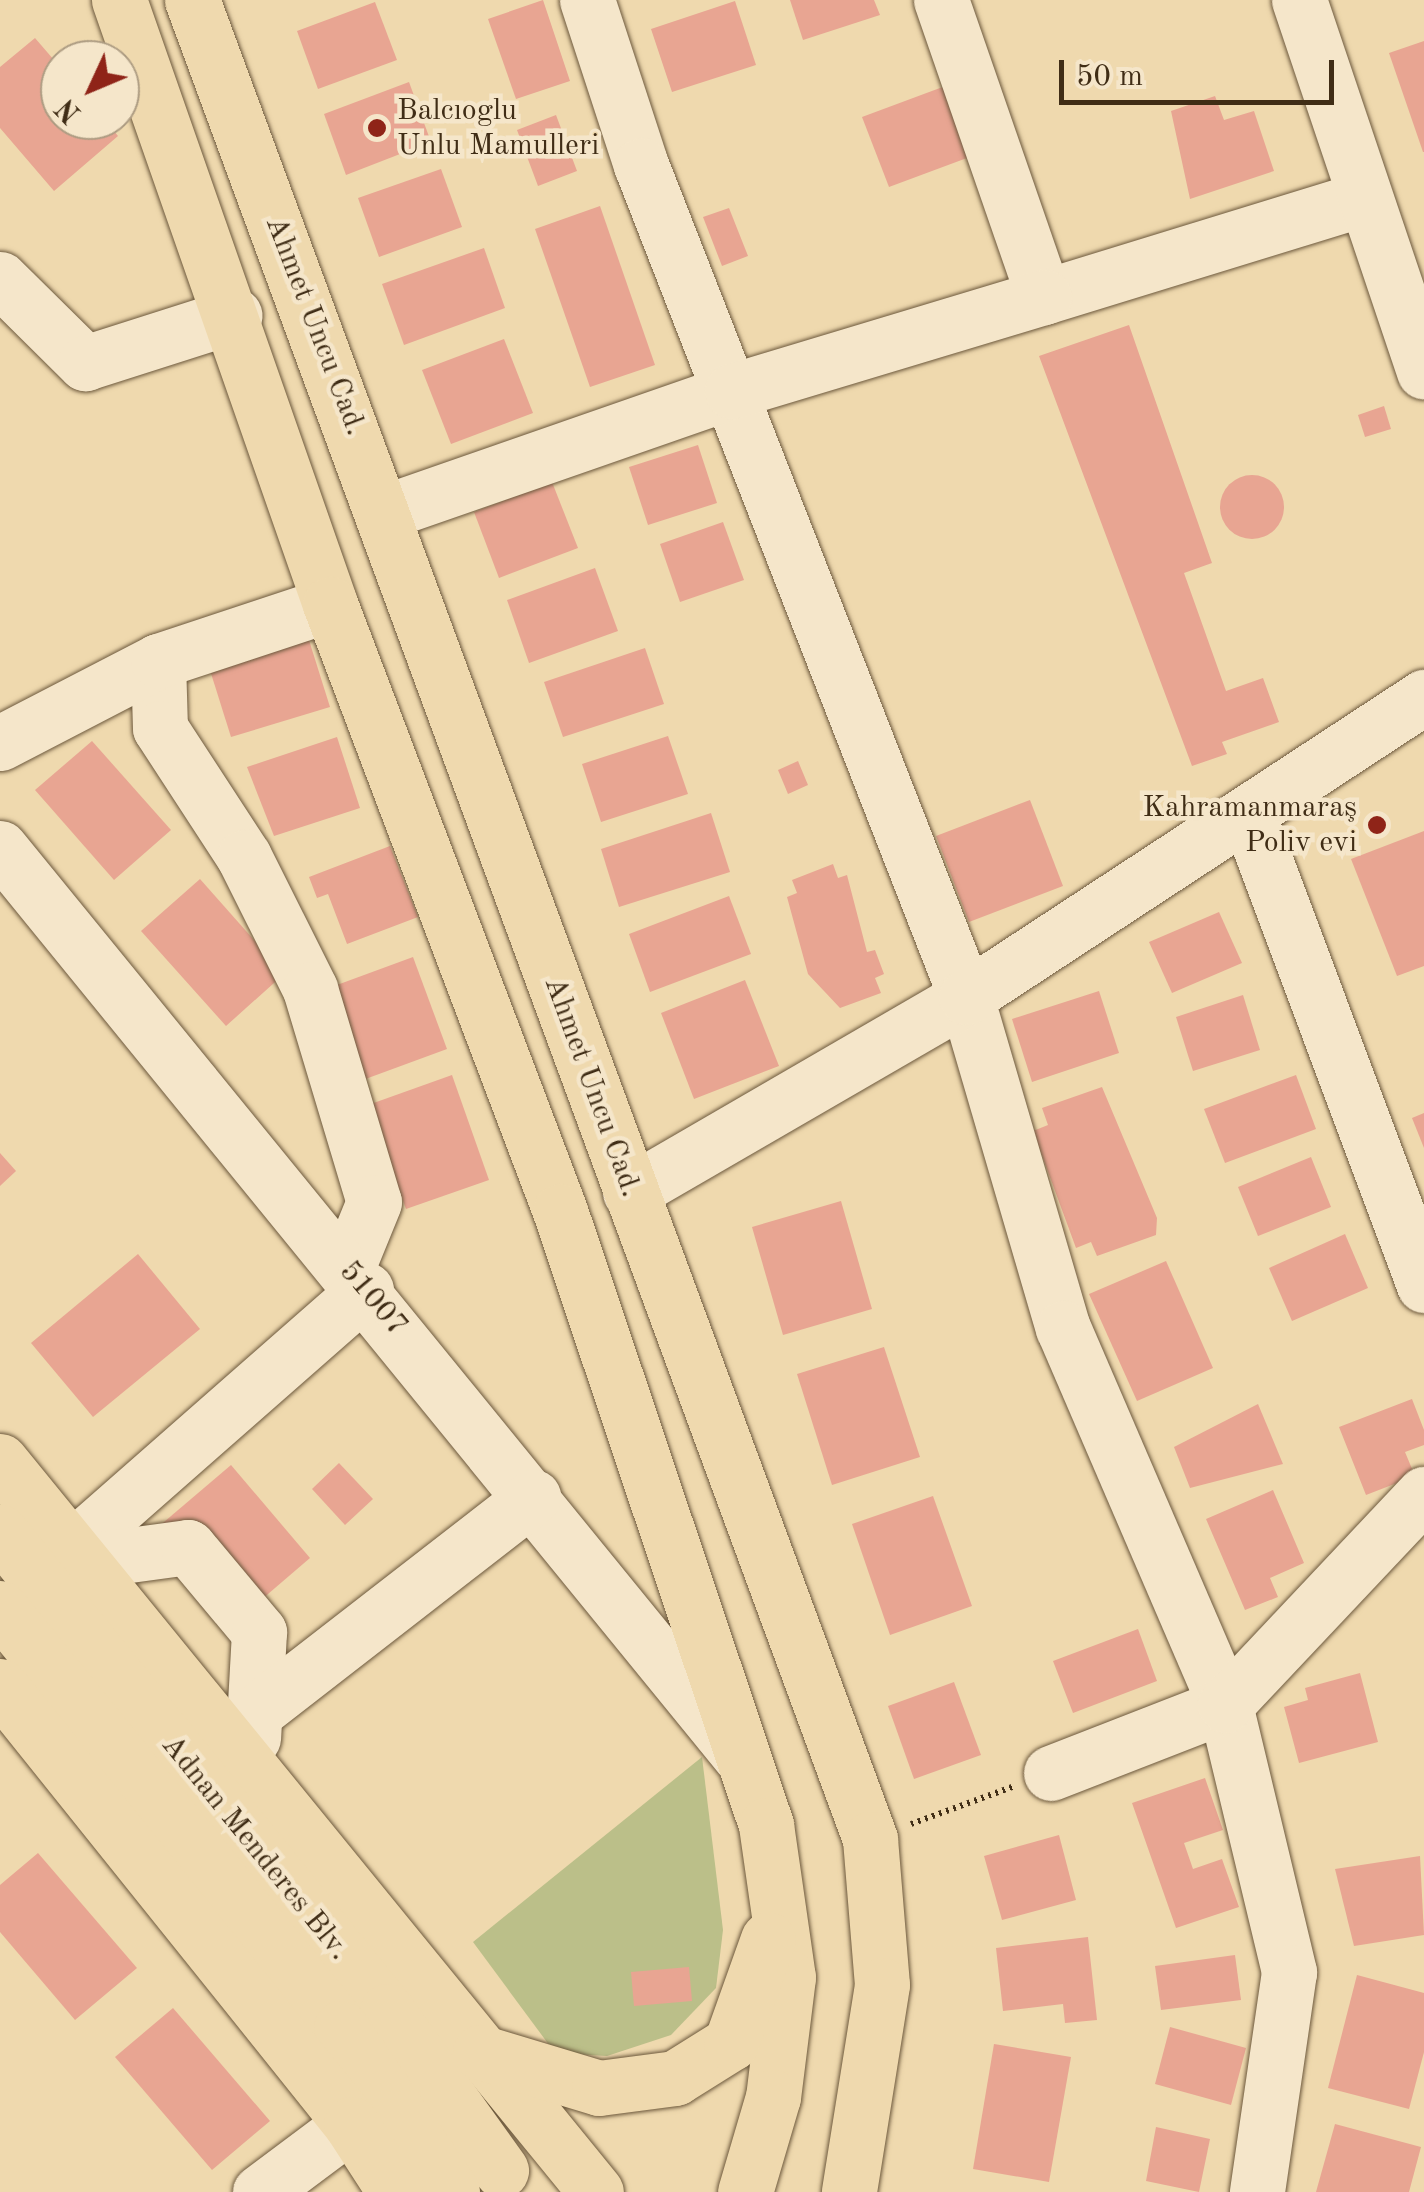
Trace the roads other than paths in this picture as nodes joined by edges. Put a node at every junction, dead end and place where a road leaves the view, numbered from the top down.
1 (118, 0) edge
2 (192, 0) edge
3 (587, 0) edge
4 (942, 0) edge
5 (1299, 0) edge
6 (1360, 200) junction
7 (1, 281) edge
8 (1044, 297) junction
9 (236, 315) junction
10 (1418, 339) edge
11 (732, 391) junction
12 (386, 512) junction
13 (330, 604) junction
14 (158, 661) junction
15 (1424, 697) edge
16 (0, 743) edge
17 (1248, 816) junction
18 (0, 848) edge
19 (966, 997) junction
20 (630, 1192) junction
21 (356, 1279) junction
22 (1424, 1284) edge
23 (0, 1461) edge
24 (1424, 1494) edge
25 (533, 1497) junction
26 (0, 1532) edge
27 (79, 1554) junction
28 (0, 1608) edge
29 (0, 1686) edge
30 (1225, 1705) junction
31 (252, 1715) junction
32 (740, 1756) junction
33 (254, 1771) junction
34 (1050, 1772) road end
35 (778, 1872) junction
36 (480, 2052) junction
37 (351, 2124) junction
38 (560, 2169) edge
39 (501, 2170) dead end
40 (260, 2192) edge
41 (395, 2192) edge
42 (452, 2192) edge
43 (596, 2192) edge
44 (744, 2192) edge
45 (848, 2192) edge
46 (1257, 2192) edge

1 - 9 main road
2 - 12 main road, Ahmet Uncu Cad.
3 - 11 street
4 - 8 street
5 - 6 street
6 - 8 street
6 - 10 street
7 - 9 street
8 - 11 street
9 - 13 main road
11 - 12 street
11 - 19 street
12 - 20 main road, Ahmet Uncu Cad.
13 - 14 street
13 - 32 main road
14 - 16 street
14 - 21 street
15 - 17 street
17 - 19 street
17 - 22 street
18 - 21 street, 51007
19 - 20 street
19 - 30 street
20 - 45 main road, Ahmet Uncu Cad.
21 - 25 street, 51007
21 - 27 street
23 - 27 main road
24 - 30 street
25 - 31 street
25 - 32 street, 51007
26 - 39 main road, Adnan Menderes Blv.
27 - 31 street
27 - 33 main road
28 - 42 main road, Adnan Menderes Blv.
29 - 37 main road
30 - 34 street
30 - 46 street
31 - 33 street
32 - 35 main road
33 - 36 main road
35 - 36 main road
35 - 44 main road
36 - 38 main road
37 - 40 street
37 - 41 main road
38 - 43 main road

